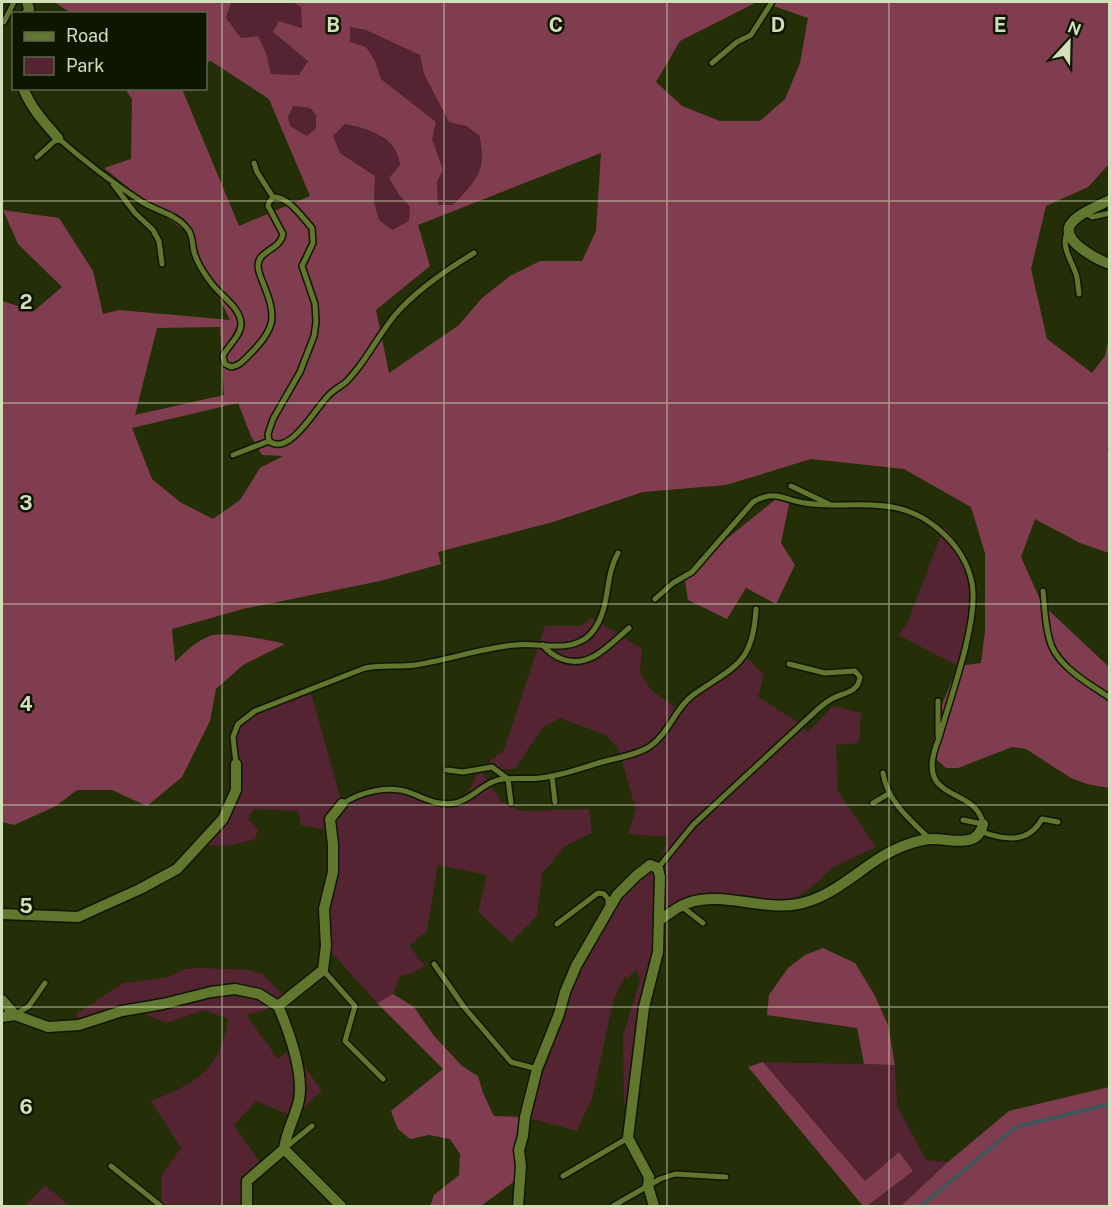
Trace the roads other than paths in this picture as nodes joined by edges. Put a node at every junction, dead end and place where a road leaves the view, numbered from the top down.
1 (14, 2) edge
2 (772, 2) edge
3 (4, 22) dead end
4 (712, 63) dead end
5 (25, 90) edge
6 (58, 138) junction
7 (37, 157) dead end
8 (254, 163) dead end
9 (108, 177) junction
10 (273, 197) junction
11 (1110, 200) edge
12 (1086, 213) junction
13 (1110, 213) edge
14 (1068, 231) junction
15 (474, 253) dead end
16 (162, 264) dead end
17 (1110, 264) edge
18 (1079, 294) dead end
19 (268, 441) junction
20 (233, 455) dead end
21 (791, 486) dead end
22 (830, 505) junction
23 (618, 553) dead end
24 (1043, 591) dead end
25 (655, 599) dead end
26 (756, 609) dead end
27 (629, 628) dead end
28 (543, 645) junction
29 (789, 664) dead end
30 (1110, 698) edge
31 (938, 702) dead end
32 (939, 738) junction
33 (236, 764) joint
34 (447, 770) dead end
35 (883, 773) dead end
36 (552, 776) junction
37 (508, 779) junction
38 (890, 793) junction
39 (555, 802) dead end
40 (511, 803) dead end
41 (873, 803) dead end
42 (342, 804) joint
43 (963, 820) dead end
44 (1058, 822) dead end
45 (983, 828) junction
46 (930, 839) junction
47 (658, 868) junction
48 (681, 906) junction
49 (2, 914) edge
50 (605, 914) junction
51 (660, 920) junction
52 (703, 922) dead end
53 (557, 924) dead end
54 (434, 964) dead end
55 (322, 970) junction
56 (45, 983) dead end
57 (2, 1000) edge
58 (278, 1006) junction
59 (15, 1015) junction
60 (2, 1017) edge
61 (537, 1069) junction
62 (383, 1078) dead end
63 (312, 1126) dead end
64 (628, 1138) junction
65 (284, 1149) junction
66 (111, 1166) dead end
67 (563, 1176) dead end
68 (726, 1177) dead end
69 (648, 1186) junction
70 (161, 1206) edge
71 (246, 1206) edge
72 (341, 1206) edge
73 (518, 1206) edge
74 (614, 1206) edge
75 (654, 1206) edge

1 - 3 lane
2 - 4 lane
5 - 6 street
6 - 7 lane
6 - 9 lane
8 - 10 lane
9 - 10 lane
9 - 16 lane
10 - 19 lane
11 - 12 street
12 - 13 lane
12 - 14 street
14 - 17 street
14 - 18 lane
15 - 19 lane
19 - 20 lane
21 - 22 lane
22 - 25 lane
22 - 32 lane
23 - 28 lane
24 - 30 lane
26 - 36 lane
27 - 28 lane
28 - 33 lane
29 - 47 lane
31 - 32 lane
32 - 45 lane
33 - 49 street
34 - 37 lane
35 - 38 lane
36 - 37 lane
36 - 39 lane
37 - 40 lane
37 - 42 lane
38 - 41 lane
38 - 46 lane
42 - 55 street
43 - 45 lane
44 - 45 lane
45 - 46 street
46 - 48 street
47 - 50 street
47 - 51 street
48 - 51 street
48 - 52 lane
50 - 53 lane
50 - 61 street
51 - 64 street
54 - 61 lane
55 - 58 street
55 - 62 lane
56 - 59 lane
57 - 59 street
58 - 59 street
58 - 65 street
59 - 60 street
61 - 73 street
63 - 65 lane
64 - 67 lane
64 - 69 street
65 - 71 street
65 - 72 street
66 - 70 lane
68 - 69 lane
69 - 74 lane
69 - 75 street

